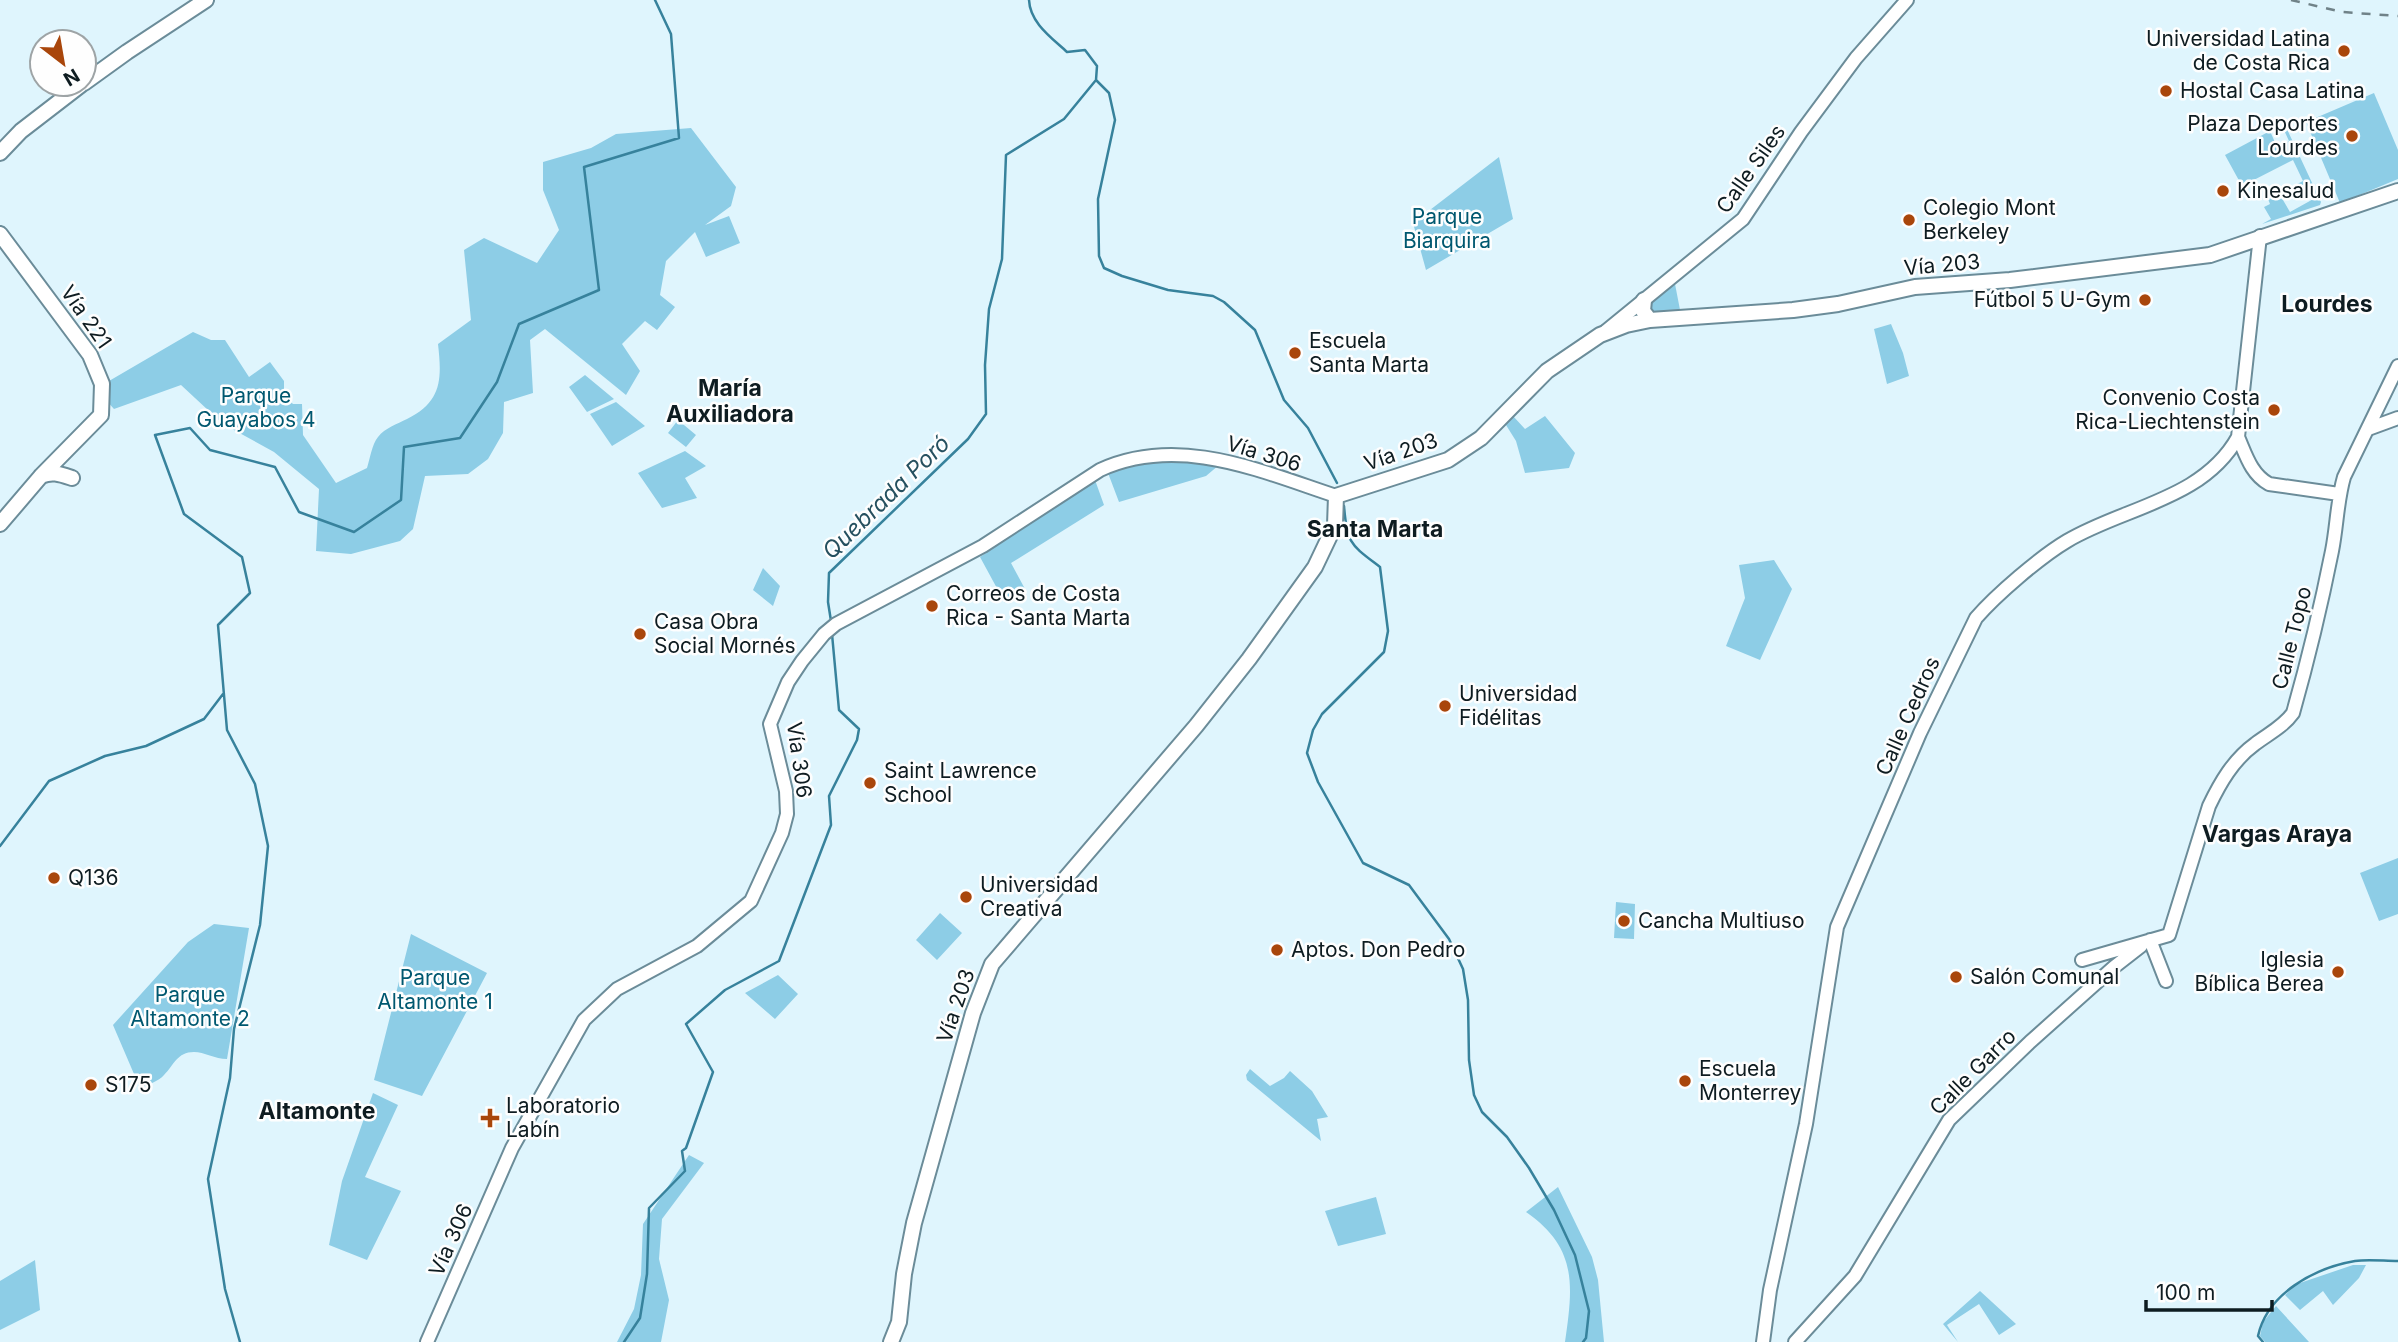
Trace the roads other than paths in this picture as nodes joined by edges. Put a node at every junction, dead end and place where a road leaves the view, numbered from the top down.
1 (206, 0) edge
2 (1907, 0) edge
3 (98, 72) edge
4 (64, 98) edge
5 (0, 153) edge
6 (2398, 191) edge
7 (0, 233) edge
8 (2260, 236) junction
9 (1644, 300) junction
10 (1650, 320) junction
11 (1600, 335) junction
12 (2398, 366) edge
13 (2398, 418) edge
14 (2368, 429) junction
15 (2238, 436) junction
16 (41, 476) junction
17 (72, 478) dead end
18 (2339, 494) junction
19 (1336, 496) junction
20 (0, 524) edge
21 (2169, 935) joint
22 (2150, 940) junction
23 (2082, 960) dead end
24 (2166, 981) dead end
25 (427, 1342) edge
26 (891, 1342) edge
27 (1763, 1342) edge
28 (1796, 1342) edge

1 - 3 main road
2 - 9 street, Calle Siles
4 - 5 main road
6 - 8 main road, Vía 203
7 - 16 main road, Vía 221
8 - 10 main road, Vía 203
8 - 15 street
9 - 10 main road
9 - 11 street, Calle Siles
10 - 11 main road, Vía 203
11 - 19 main road, Vía 203
12 - 14 street, Calle Topo
13 - 14 street
14 - 18 street, Calle Topo
15 - 18 street
15 - 27 street, Calle Cedros
16 - 17 main road
16 - 20 main road, Vía 221
18 - 21 street, Calle Topo
19 - 25 street, Vía 306
19 - 26 main road, Vía 203
21 - 22 street, Calle Garro
22 - 23 street
22 - 24 street
22 - 28 street, Calle Garro

